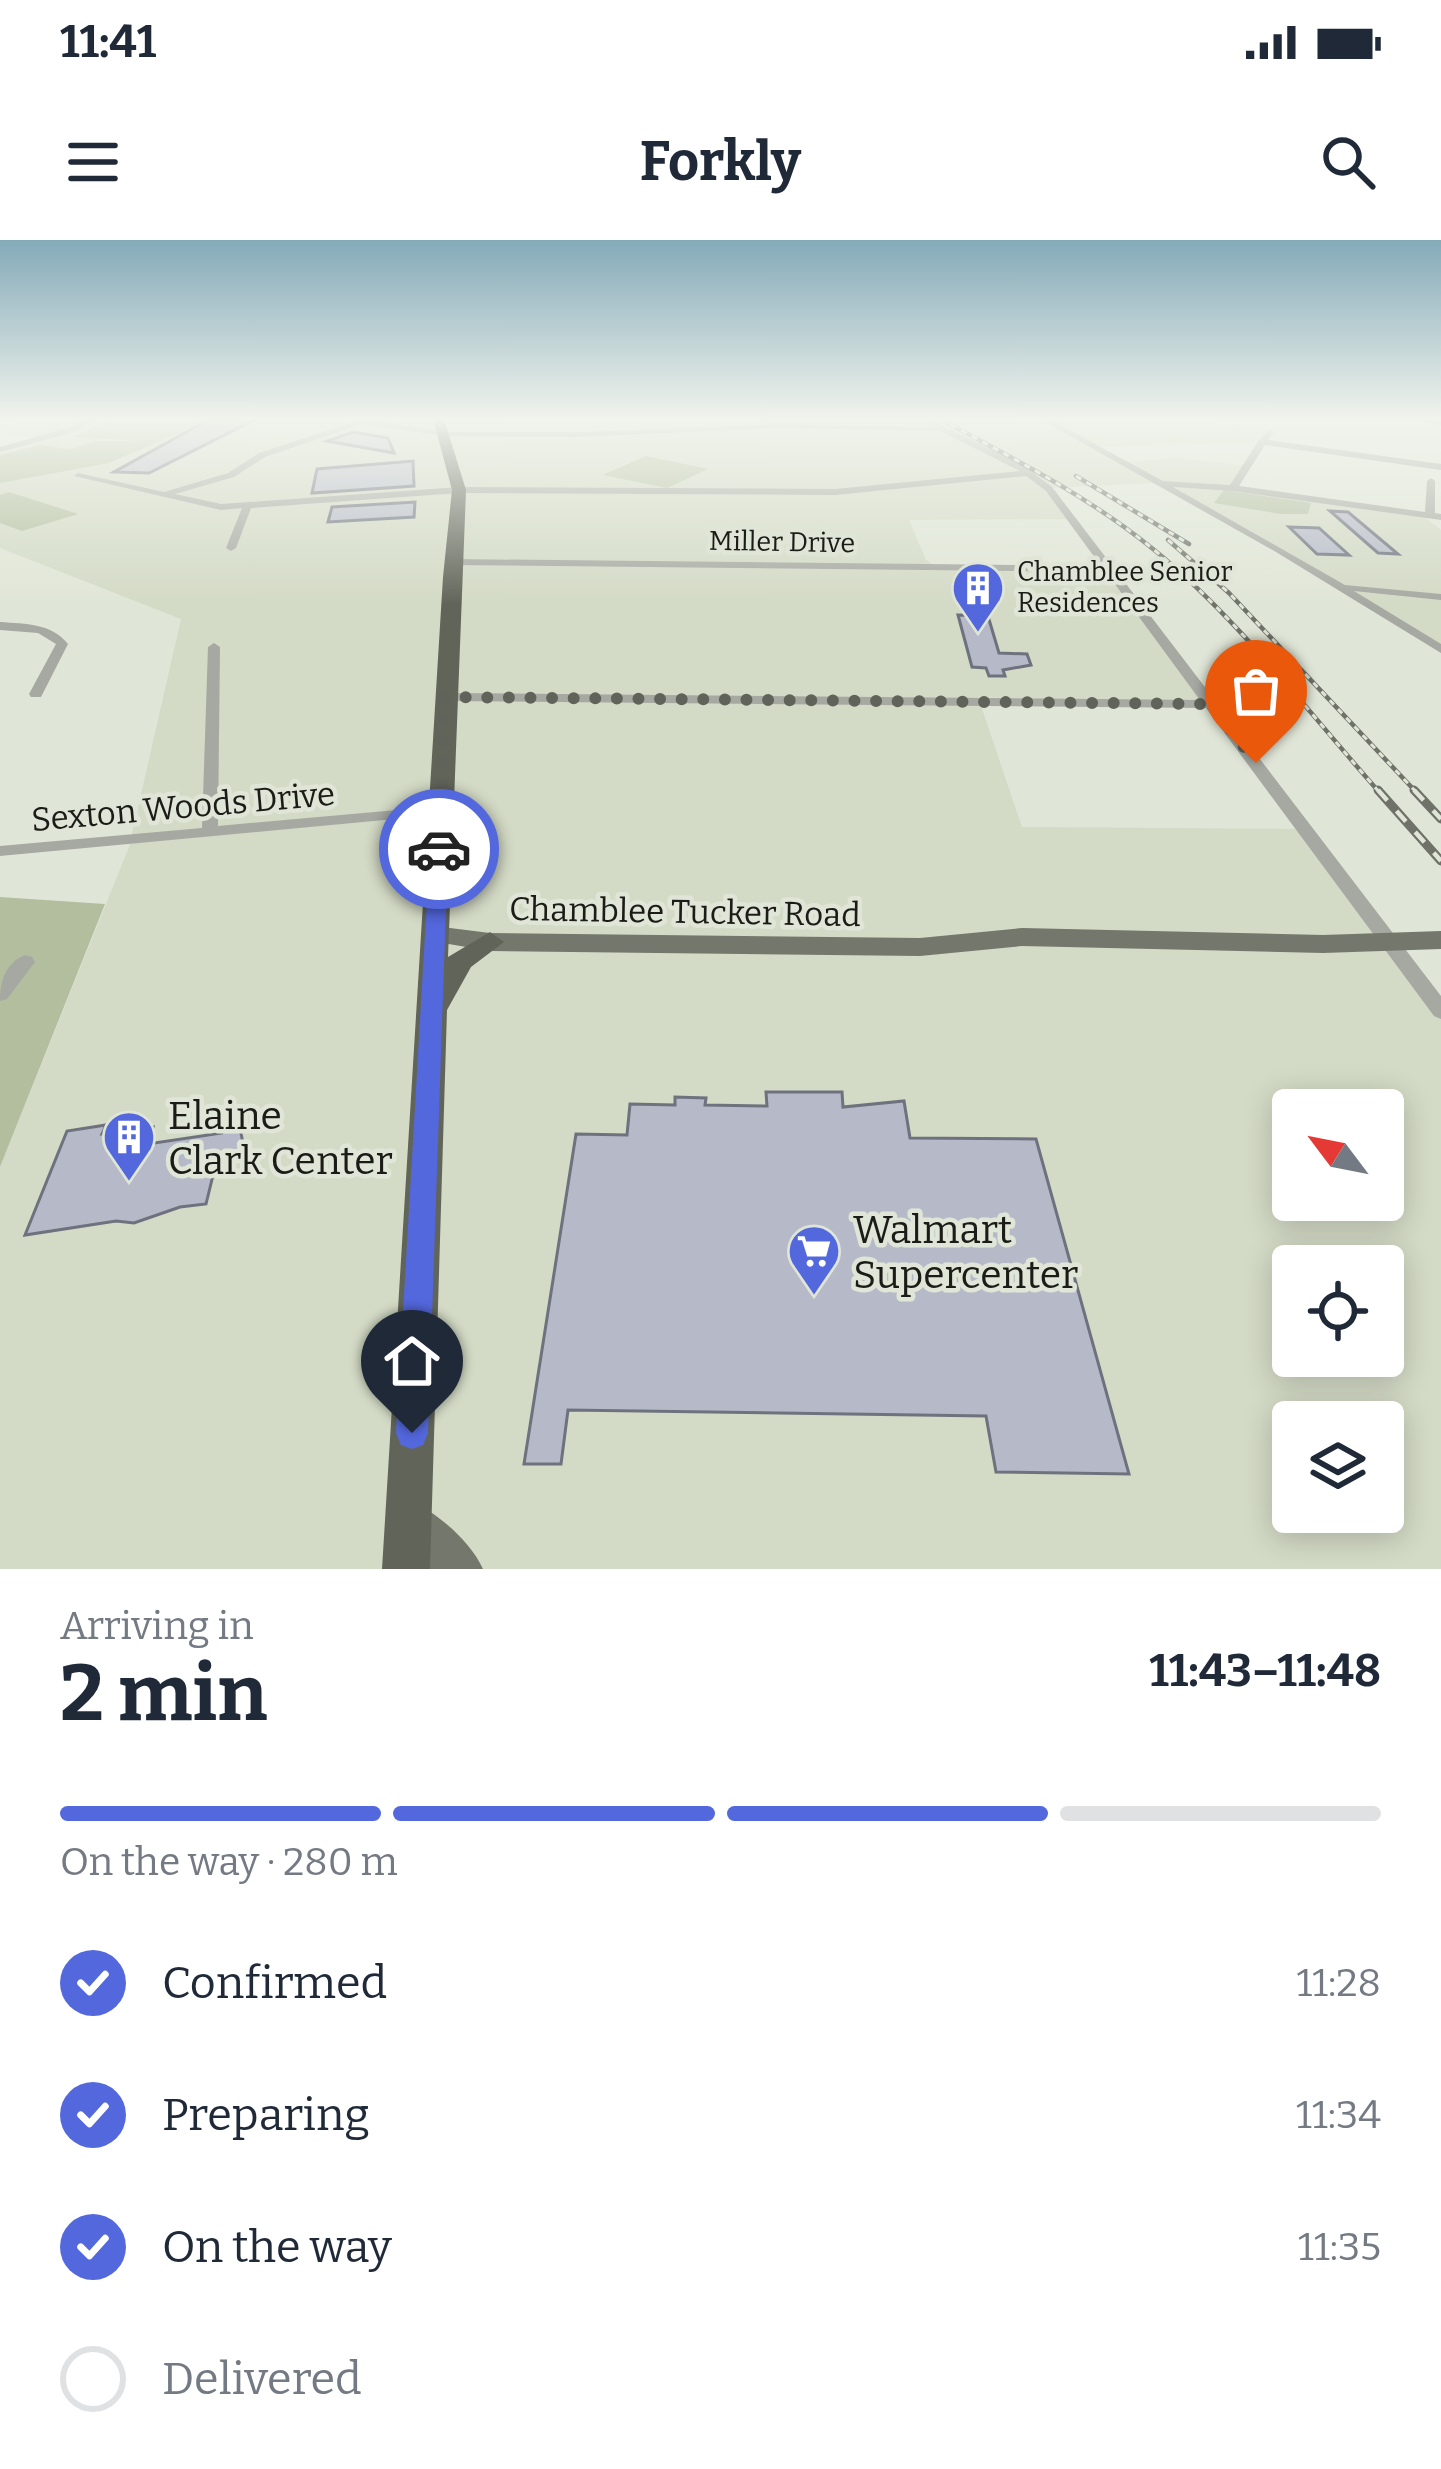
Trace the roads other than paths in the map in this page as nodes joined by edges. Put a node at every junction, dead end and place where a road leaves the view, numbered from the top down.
1 (100, 481) edge
2 (213, 481) edge
3 (456, 481) edge
4 (944, 481) edge
5 (1039, 481) edge
6 (1151, 481) edge
7 (1237, 481) edge
8 (1431, 481) dead end
9 (1170, 488) junction
10 (1233, 488) junction
11 (459, 490) junction
12 (163, 495) junction
13 (248, 506) junction
14 (1435, 517) edge
15 (231, 548) dead end
16 (452, 562) junction
17 (1112, 569) junction
18 (1342, 586) junction
19 (1441, 597) edge
20 (0, 626) edge
21 (214, 647) dead end
22 (1441, 649) edge
23 (36, 694) dead end
24 (445, 697) junction
25 (1211, 704) junction
26 (442, 811) junction
27 (210, 832) junction
28 (0, 851) edge
29 (434, 934) junction
30 (1441, 940) edge
31 (950, 941) junction
32 (490, 942) junction
33 (1389, 944) junction
34 (25, 962) dead end
35 (0, 994) edge
36 (430, 1011) junction
37 (1441, 1011) edge
38 (408, 1520) junction
39 (406, 1569) edge
40 (461, 1569) edge

1 - 12 street
2 - 12 street
3 - 11 highway
4 - 11 street
5 - 17 street
6 - 9 street
7 - 10 street
8 - 14 street
9 - 10 street
9 - 18 street
10 - 14 street
11 - 13 street
11 - 16 highway
12 - 13 street
13 - 15 street
16 - 17 street, Miller Drive
16 - 24 highway
17 - 25 street
18 - 19 street
18 - 22 street
20 - 23 street
21 - 27 street
24 - 25 street
24 - 26 highway
25 - 33 street
26 - 27 street, Sexton Woods Drive
26 - 29 highway
27 - 28 street, Sexton Woods Drive
29 - 31 main road, Chamblee Tucker Road
29 - 32 main road, Chamblee Tucker Road
29 - 36 highway
30 - 33 main road, Chamblee Tucker Road
31 - 32 main road, Chamblee Tucker Road
31 - 33 main road, Chamblee Tucker Road
32 - 36 highway
33 - 37 street
34 - 35 street
36 - 38 highway
38 - 39 highway
38 - 40 main road

